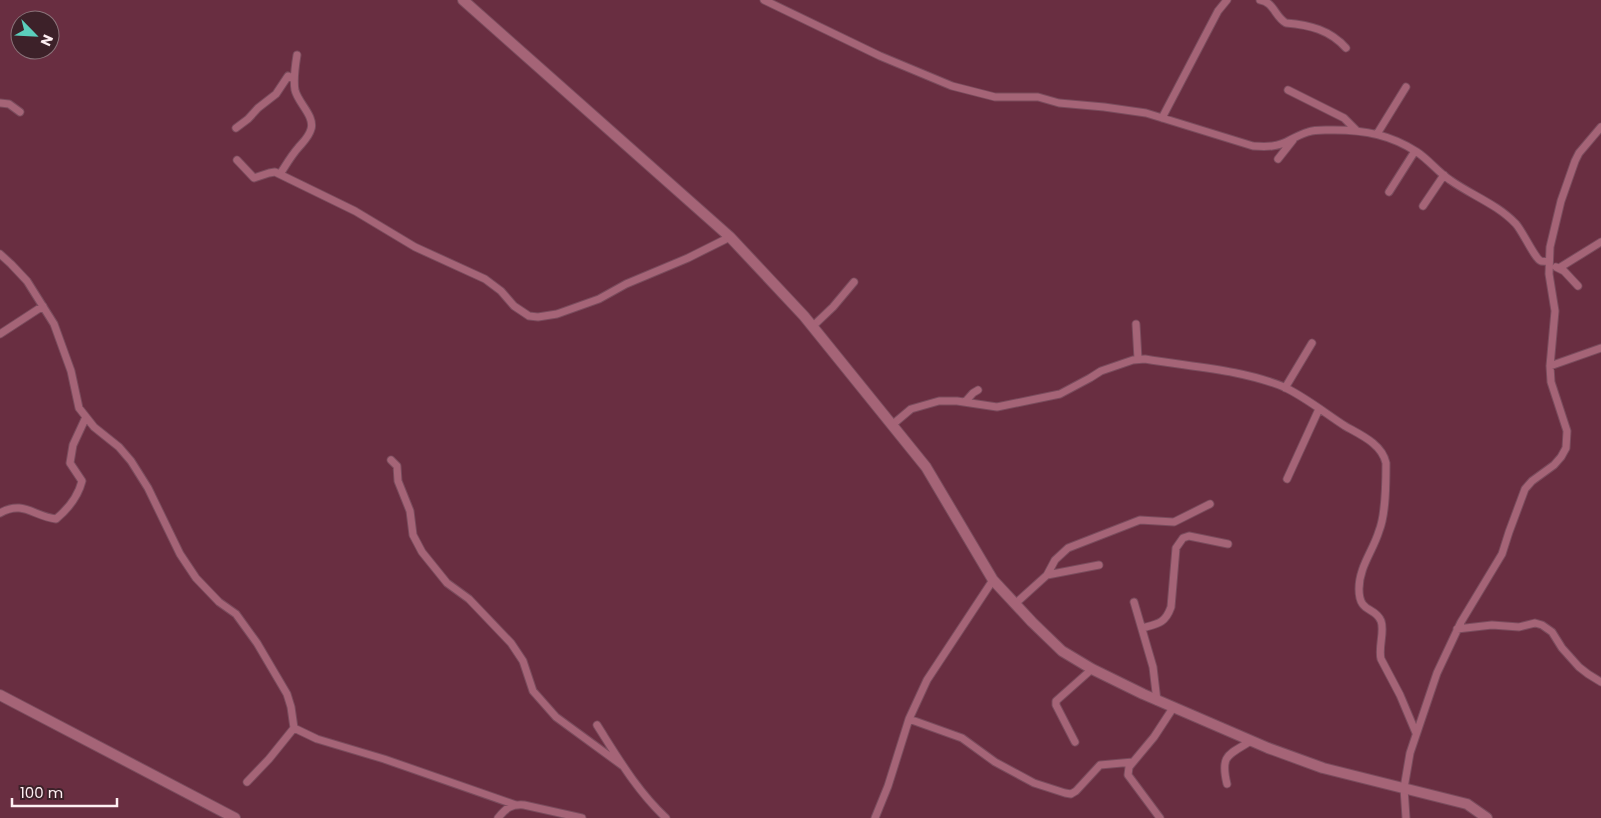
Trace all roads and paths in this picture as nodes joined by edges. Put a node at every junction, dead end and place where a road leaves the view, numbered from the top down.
1 (463, 0) edge
2 (764, 0) edge
3 (1227, 0) edge
4 (1260, 0) edge
5 (1346, 48) dead end
6 (297, 55) dead end
7 (294, 79) junction
8 (1406, 87) dead end
9 (1288, 90) dead end
10 (0, 104) edge
11 (20, 112) dead end
12 (1162, 118) junction
13 (1601, 127) edge
14 (236, 128) dead end
15 (1356, 130) junction
16 (1377, 134) junction
17 (1296, 137) junction
18 (1415, 151) junction
19 (1278, 159) dead end
20 (237, 160) dead end
21 (280, 174) junction
22 (1444, 175) junction
23 (1390, 192) dead end
24 (1423, 206) dead end
25 (730, 237) junction
26 (1601, 242) edge
27 (0, 254) edge
28 (1549, 263) junction
29 (1559, 268) junction
30 (854, 282) dead end
31 (1578, 286) dead end
32 (44, 306) junction
33 (1136, 324) dead end
34 (812, 326) junction
35 (0, 334) edge
36 (1312, 344) dead end
37 (1601, 348) edge
38 (1138, 359) junction
39 (1550, 366) junction
40 (1285, 388) junction
41 (978, 390) dead end
42 (965, 402) junction
43 (1319, 409) junction
44 (86, 417) junction
45 (892, 425) junction
46 (391, 460) dead end
47 (1287, 479) dead end
48 (1210, 504) dead end
49 (0, 513) edge
50 (1228, 544) dead end
51 (1099, 565) dead end
52 (1047, 575) junction
53 (993, 580) junction
54 (1134, 602) dead end
55 (1016, 604) junction
56 (1142, 628) junction
57 (1458, 629) junction
58 (1092, 669) junction
59 (1601, 682) edge
60 (0, 695) edge
61 (1157, 701) junction
62 (1173, 708) junction
63 (909, 719) junction
64 (597, 725) dead end
65 (294, 728) junction
66 (1416, 733) junction
67 (1251, 741) junction
68 (1075, 742) dead end
69 (1134, 762) junction
70 (623, 766) junction
71 (247, 782) dead end
72 (1227, 784) dead end
73 (1404, 788) junction
74 (511, 804) junction
75 (235, 818) edge
76 (498, 818) edge
77 (582, 818) edge
78 (666, 818) edge
79 (876, 818) edge
80 (1160, 818) edge
81 (1406, 818) edge
82 (1487, 818) edge

1 - 25 street
2 - 12 street
3 - 12 street
4 - 5 street
6 - 7 street
7 - 14 street
7 - 21 street
8 - 16 street
9 - 15 street
10 - 11 street
12 - 17 street
13 - 28 street
15 - 16 street
15 - 17 street
16 - 18 street
17 - 19 street
18 - 22 street
18 - 23 street
20 - 21 street
21 - 25 street
22 - 24 street
22 - 28 street
25 - 34 street
26 - 29 street
27 - 32 street
28 - 29 street
28 - 39 street
29 - 31 street
30 - 34 street
32 - 35 street
32 - 44 street
33 - 38 street
34 - 45 street
36 - 40 street
37 - 39 street
38 - 40 street
38 - 42 street
39 - 57 street
40 - 43 street
41 - 42 street
42 - 45 street
43 - 47 street
43 - 66 street
44 - 49 street
44 - 65 street
45 - 53 street
46 - 70 street
48 - 52 street
50 - 56 street
51 - 52 street
52 - 55 street
53 - 55 street
53 - 63 street
54 - 56 street
55 - 58 street
56 - 61 street
57 - 59 street
57 - 66 street
58 - 61 street
58 - 68 street
60 - 75 street
61 - 62 street
62 - 67 street
62 - 69 street
63 - 69 street
63 - 79 street
64 - 70 street
65 - 71 street
65 - 74 street
66 - 73 street
67 - 72 street
67 - 73 street
69 - 80 street
70 - 78 street
73 - 81 street
73 - 82 street
74 - 76 street
74 - 77 street

